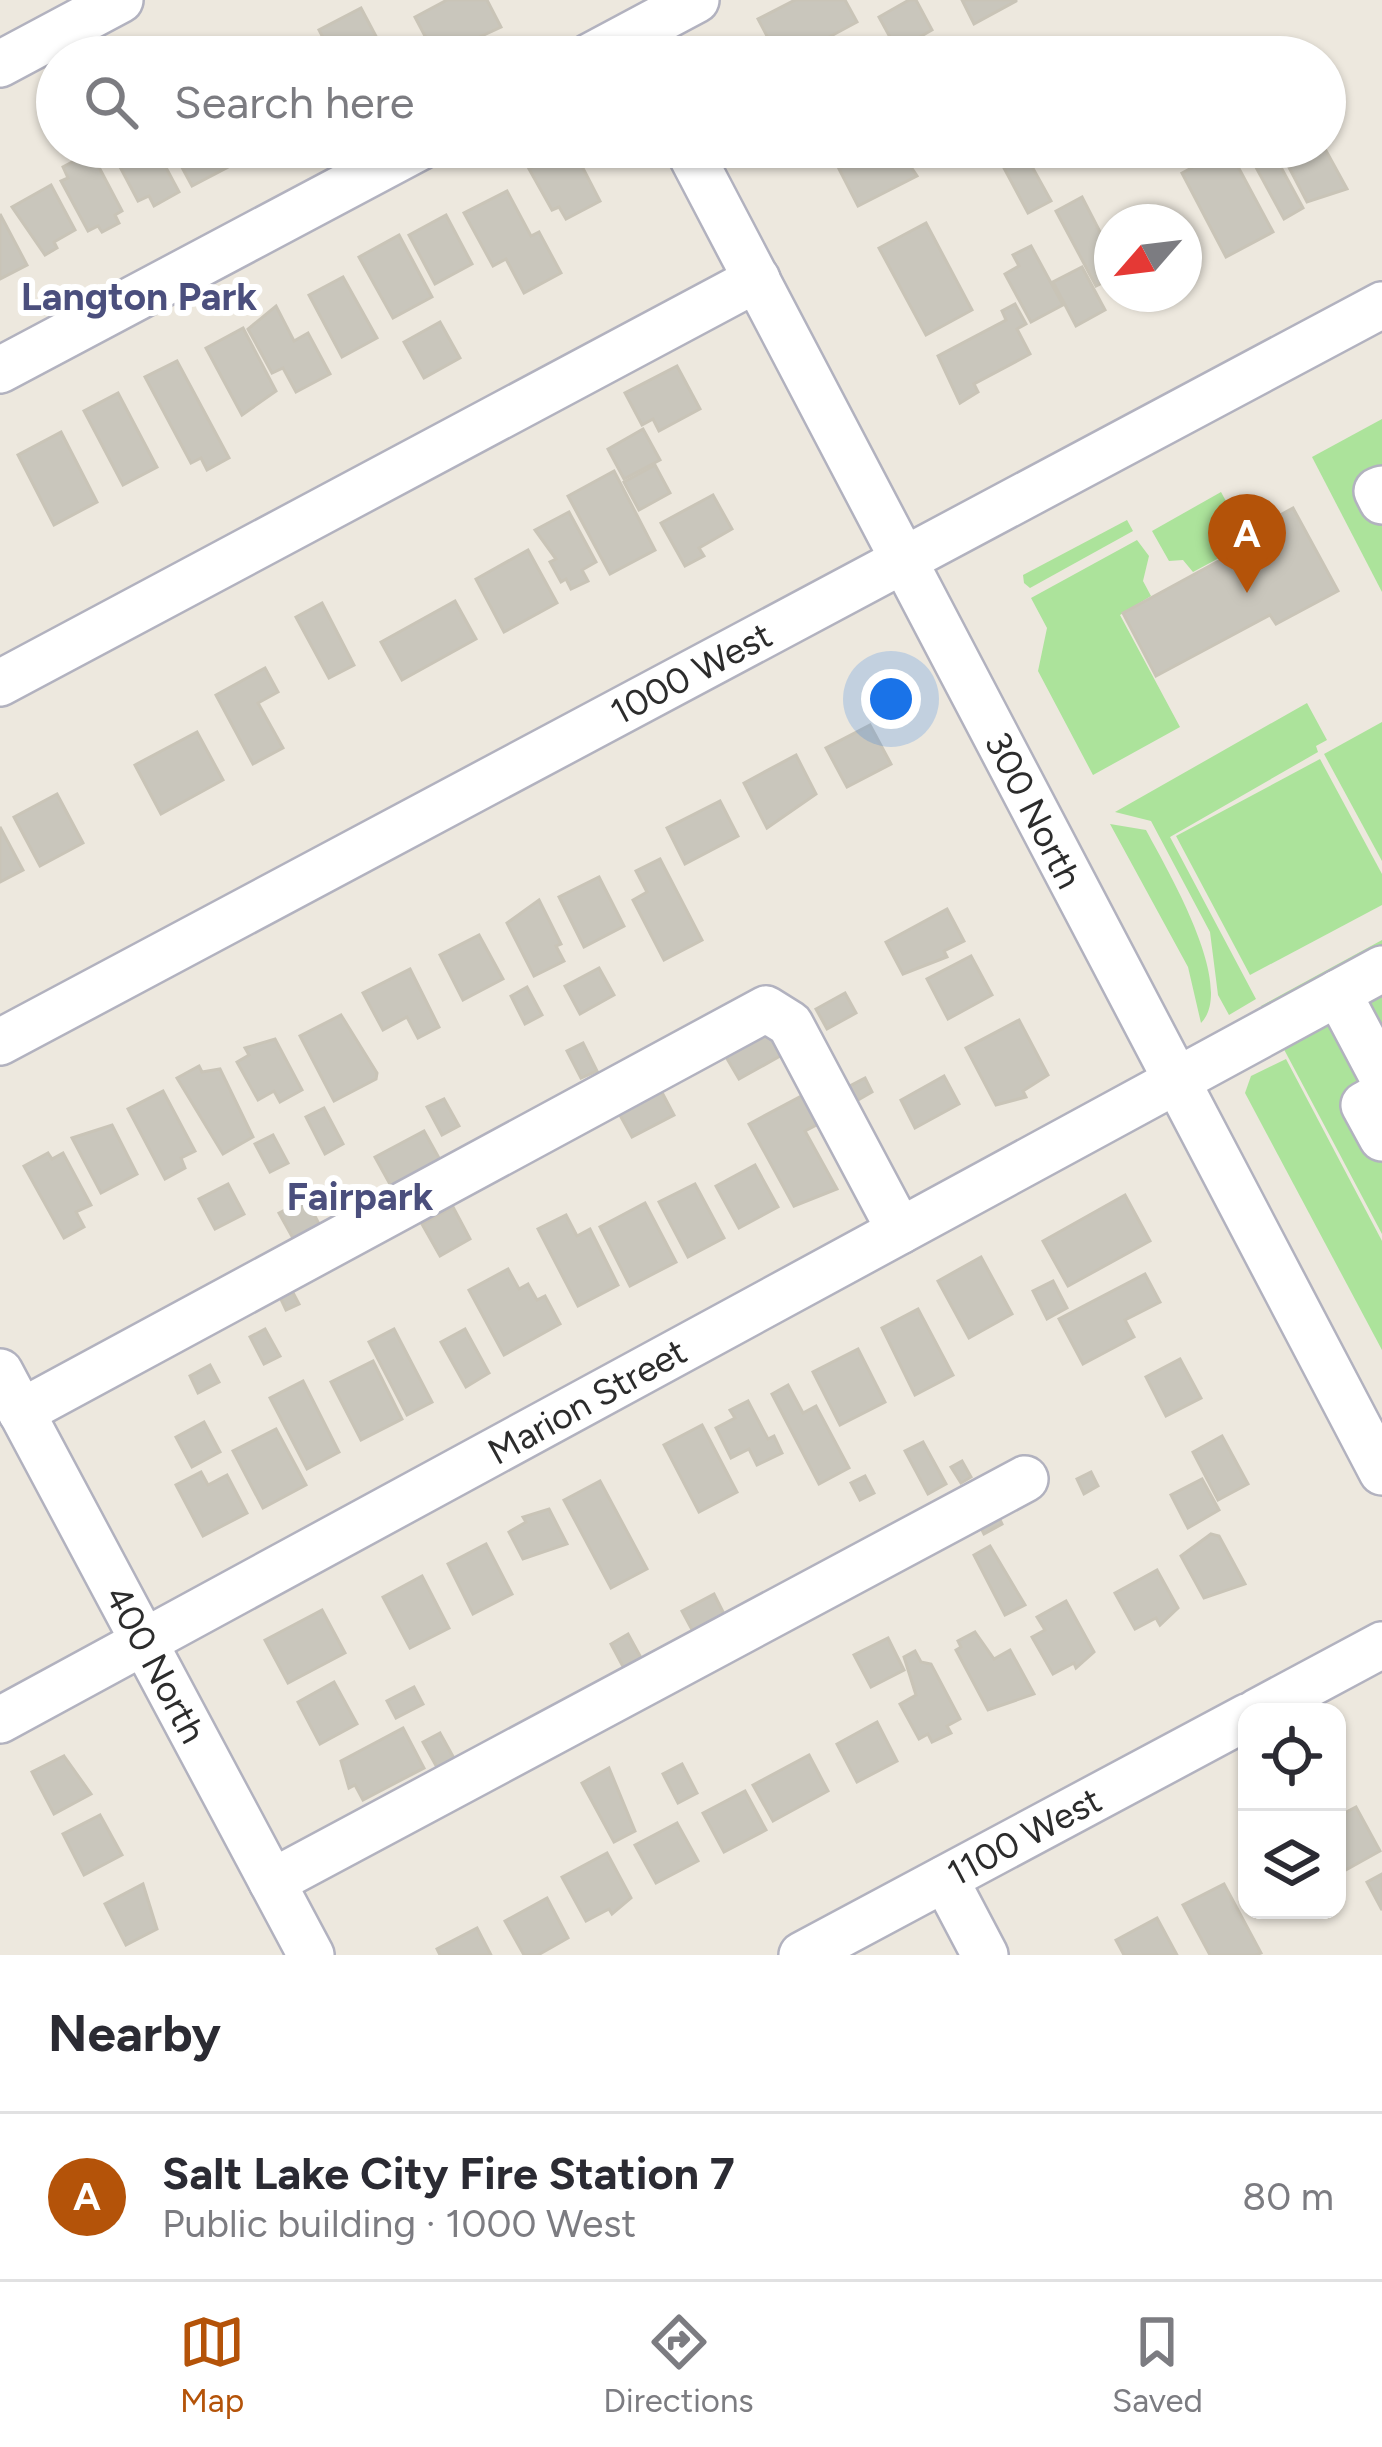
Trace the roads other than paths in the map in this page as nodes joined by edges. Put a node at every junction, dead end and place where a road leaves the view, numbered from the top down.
1 (120, 0) edge
2 (696, 0) edge
3 (52, 36) edge
4 (620, 36) edge
5 (36, 45) edge
6 (0, 64) edge
7 (380, 168) edge
8 (698, 168) edge
9 (757, 279) junction
10 (1382, 305) edge
11 (0, 370) edge
12 (1382, 489) edge
13 (1382, 501) edge
14 (906, 559) junction
15 (0, 682) edge
16 (1382, 969) edge
17 (1337, 993) junction
18 (0, 1042) edge
19 (1382, 1076) edge
20 (1175, 1084) junction
21 (1382, 1095) edge
22 (1382, 1138) edge
23 (900, 1231) junction
24 (11, 1392) edge
25 (1382, 1472) edge
26 (1025, 1479) dead end
27 (144, 1642) junction
28 (1382, 1646) edge
29 (1274, 1703) edge
30 (0, 1720) edge
31 (1238, 1723) edge
32 (945, 1879) junction
33 (272, 1882) junction
34 (311, 1955) edge
35 (802, 1955) edge
36 (986, 1955) edge

1 - 3 street
2 - 4 street
5 - 6 street
7 - 11 street
8 - 9 street, 300 North
9 - 14 street, 300 North
9 - 15 street
10 - 14 street, 1000 West
12 - 13 street
14 - 18 street, 1000 West
14 - 20 street, 300 North
16 - 17 street, Marion Street
17 - 19 street
17 - 20 street, Marion Street
20 - 23 street, Marion Street
20 - 25 street, 300 North
21 - 22 street
23 - 24 street
23 - 27 street, Marion Street
24 - 27 street, 400 North
26 - 33 street
27 - 30 street, Marion Street
27 - 33 street, 400 North
28 - 29 street
31 - 32 street, 1100 West
32 - 35 street, 1100 West
32 - 36 street
33 - 34 street, 400 North

